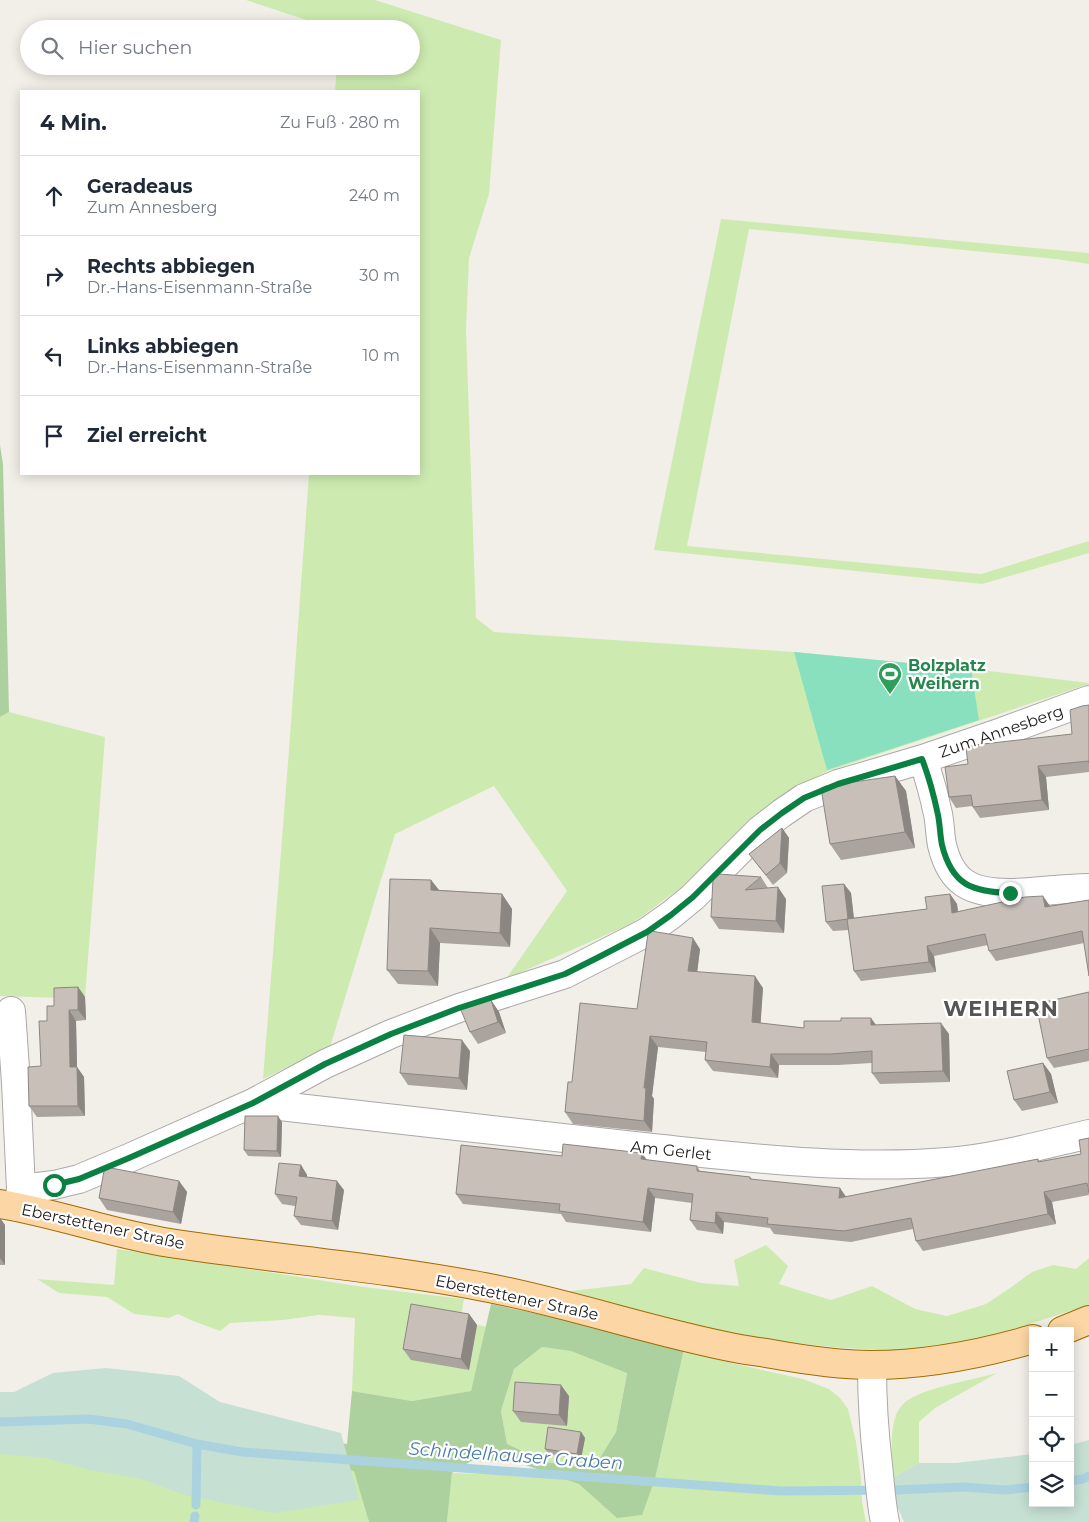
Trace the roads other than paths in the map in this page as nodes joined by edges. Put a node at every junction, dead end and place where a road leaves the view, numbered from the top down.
1 (1089, 700) edge
2 (922, 759) junction
3 (1089, 888) edge
4 (11, 1011) dead end
5 (253, 1103) junction
6 (1089, 1134) edge
7 (13, 1200) edge
8 (1089, 1320) edge
9 (1072, 1327) edge
10 (1029, 1340) edge
11 (872, 1365) junction
12 (881, 1500) edge

1 - 2 street, Zum Annesberg
2 - 3 street
2 - 5 street, Zum Annesberg
4 - 7 street
5 - 6 street, Am Gerlet
5 - 7 street, Zum Annesberg
7 - 11 main road, Eberstettener Straße
8 - 9 main road
10 - 11 main road, Eberstettener Straße
11 - 12 street

